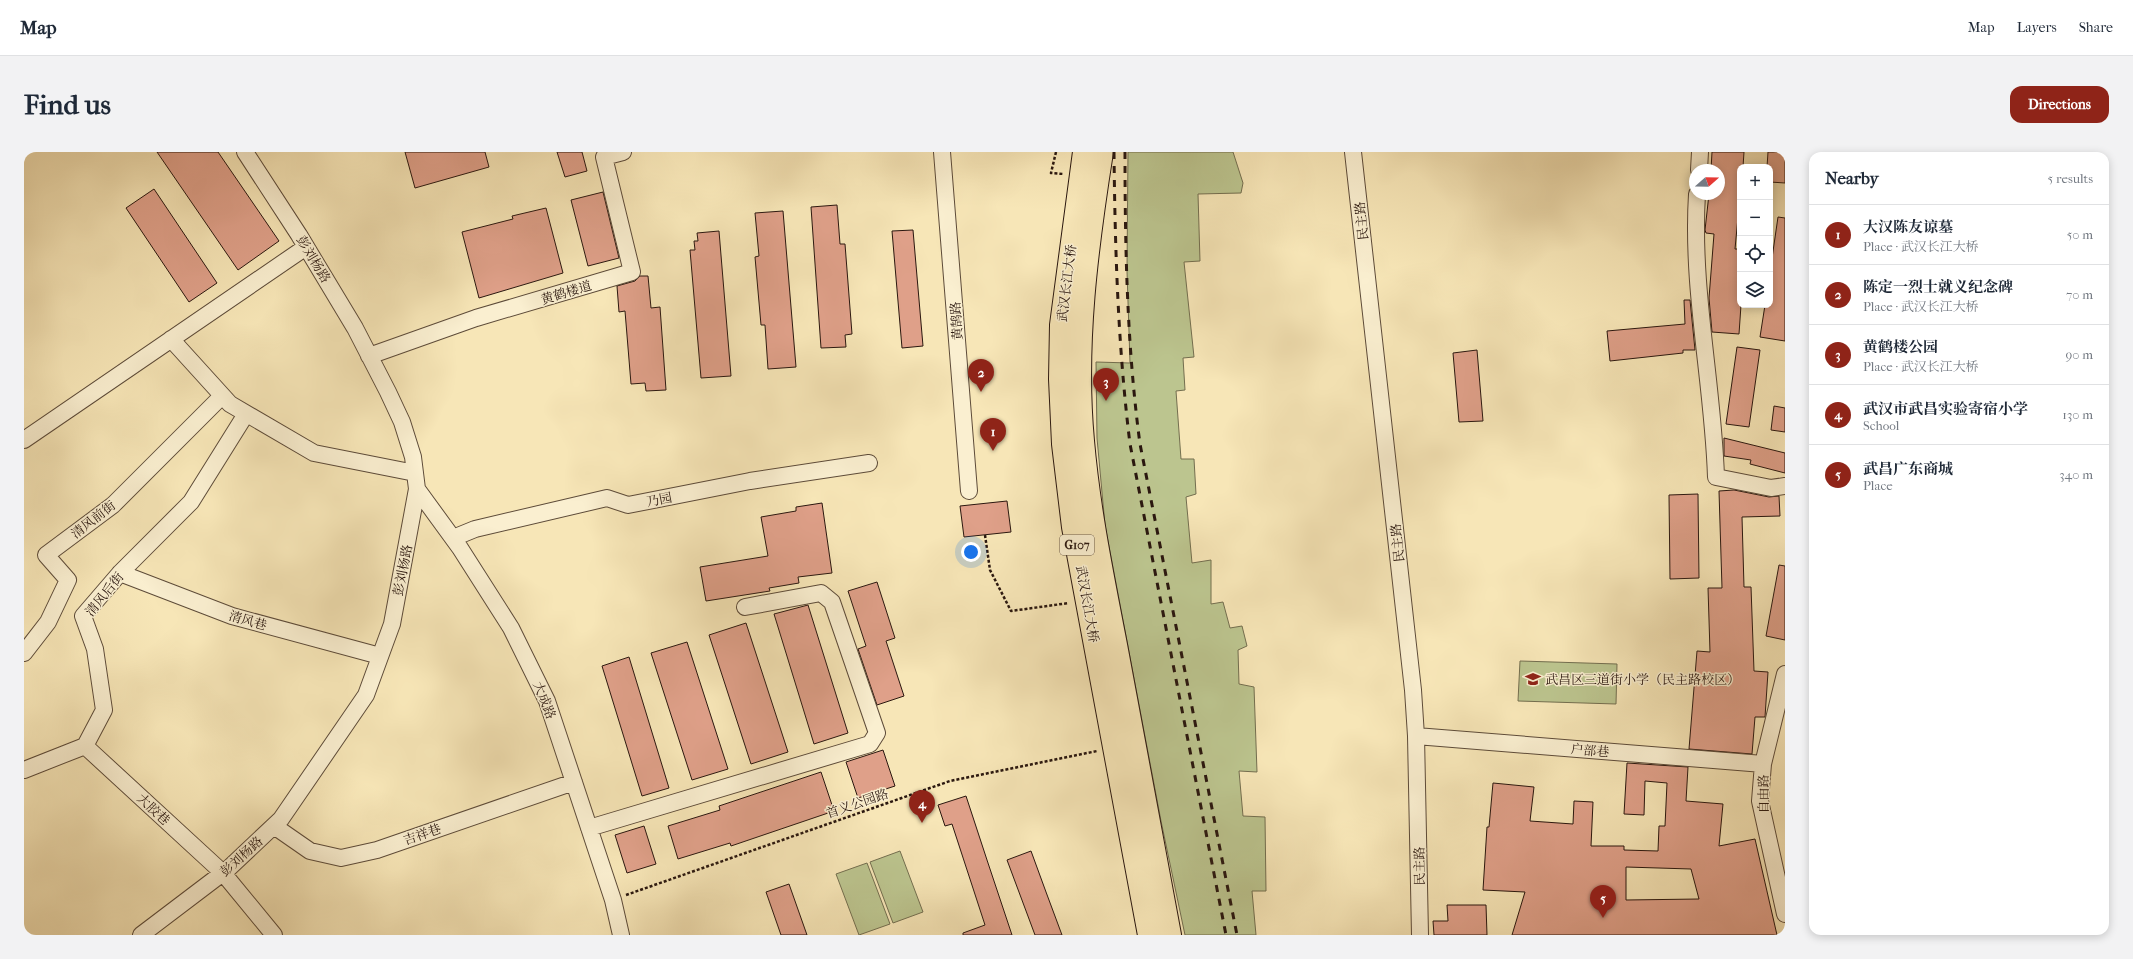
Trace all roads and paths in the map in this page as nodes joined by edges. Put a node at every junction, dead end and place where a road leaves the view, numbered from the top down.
1 (245, 152) edge
2 (623, 152) edge
3 (942, 152) edge
4 (1056, 152) edge
5 (1084, 152) edge
6 (1102, 152) edge
7 (1353, 152) edge
8 (1700, 152) edge
9 (1699, 164) edge
10 (1080, 177) junction
11 (1697, 200) edge
12 (306, 246) junction
13 (171, 339) junction
14 (369, 356) junction
15 (222, 396) junction
16 (246, 414) junction
17 (24, 440) edge
18 (868, 463) dead end
19 (415, 473) junction
20 (1785, 486) edge
21 (417, 489) junction
22 (969, 490) dead end
23 (985, 535) dead end
24 (453, 538) junction
25 (120, 573) junction
26 (1087, 600) junction
27 (745, 608) dead end
28 (24, 653) edge
29 (380, 656) junction
30 (1785, 674) edge
31 (1778, 729) edge
32 (1416, 736) junction
33 (85, 746) junction
34 (1114, 747) junction
35 (1763, 764) junction
36 (24, 770) edge
37 (574, 782) junction
38 (274, 826) junction
39 (589, 828) junction
40 (223, 873) junction
41 (613, 900) junction
42 (1785, 914) edge
43 (141, 935) edge
44 (274, 935) edge
45 (621, 935) edge
46 (1149, 935) edge
47 (1170, 935) edge
48 (1420, 935) edge

1 - 12 street, 彭刘杨路
2 - 14 street, 黄鹤楼道
3 - 22 street, 黄鹄路
4 - 10 path
5 - 10 highway, 武汉长江大桥 / G107
6 - 47 highway, 武汉长江大桥 / G107
7 - 32 street, 民主路
8 - 9 street
10 - 26 highway, 武汉长江大桥 / G107
11 - 20 street
12 - 13 street
12 - 14 street, 彭刘杨路
13 - 15 street
13 - 17 street
14 - 19 street, 彭刘杨路
15 - 16 street
15 - 28 street, 清风前街
16 - 19 street
16 - 25 street, 清风后街
18 - 24 street, 乃园
19 - 21 street, 彭刘杨路
21 - 24 street, 大成路
21 - 29 street, 彭刘杨路
23 - 26 path
24 - 37 street, 大成路
25 - 29 street, 清风巷
25 - 33 street, 清风后街
26 - 34 highway, 武汉长江大桥 / G107
27 - 39 street
29 - 38 street, 彭刘杨路
30 - 31 street, 自由路
31 - 35 street, 自由路
32 - 35 street, 户部巷
32 - 48 street, 民主路
33 - 36 street
33 - 40 street, 大胶巷
34 - 41 path, 首义公园路
34 - 46 highway, 武汉长江大桥 / G107
35 - 42 street, 自由路
37 - 38 street, 吉祥巷
37 - 39 street, 大成路
38 - 40 street, 彭刘杨路
39 - 41 street, 大成路
40 - 43 street, 彭刘杨路
40 - 44 street, 大胶巷
41 - 45 street, 大成路

